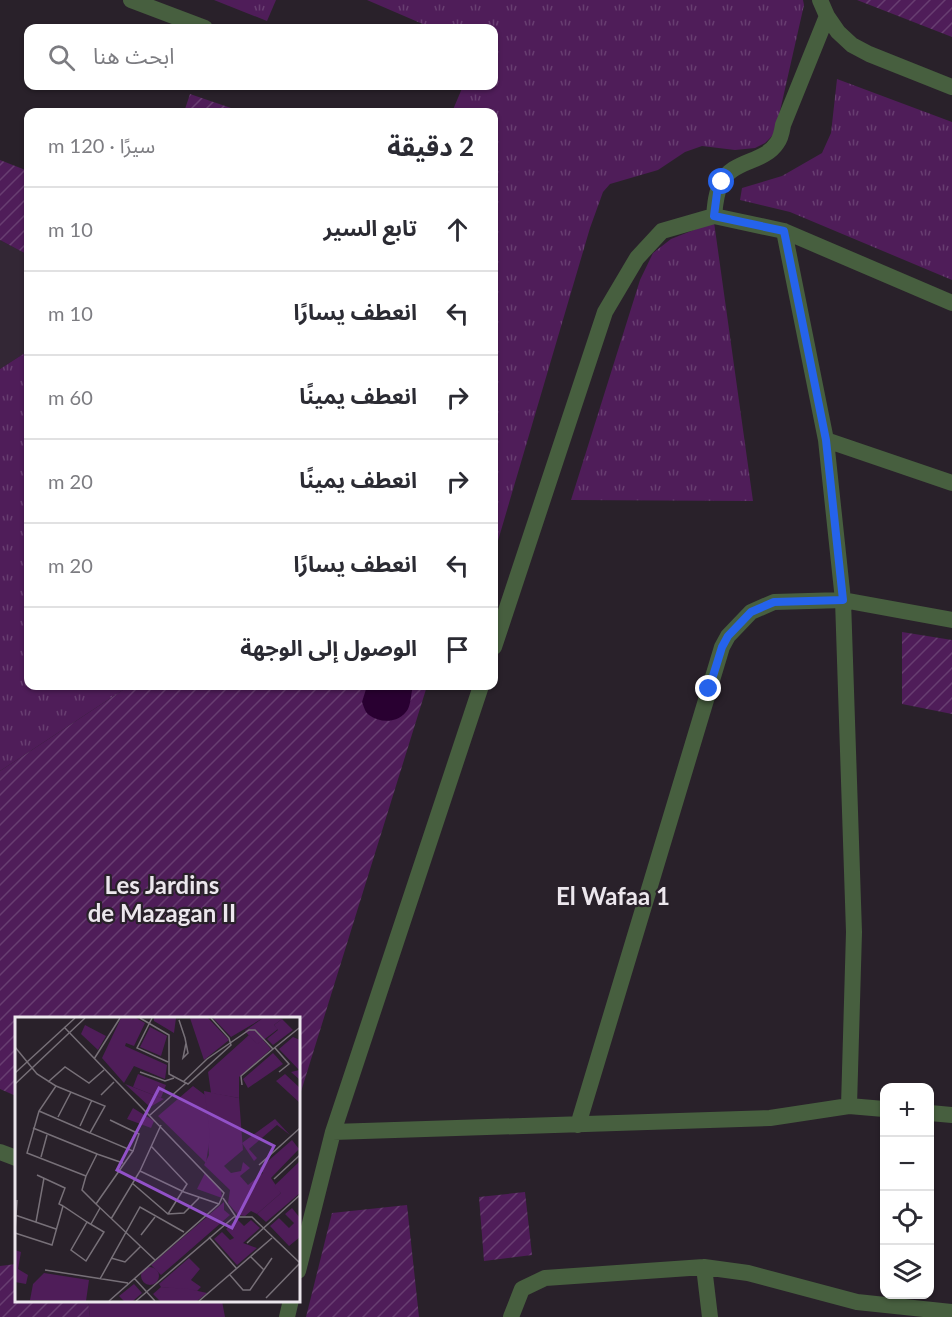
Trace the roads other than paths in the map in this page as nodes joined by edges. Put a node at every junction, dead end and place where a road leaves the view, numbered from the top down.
1 (131, 0) edge
2 (820, 0) edge
3 (827, 16) junction
4 (194, 24) edge
5 (952, 87) edge
6 (714, 216) junction
7 (784, 231) junction
8 (952, 303) edge
9 (826, 440) junction
10 (952, 483) edge
11 (843, 600) junction
12 (952, 620) edge
13 (498, 635) edge
14 (480, 690) edge
15 (849, 1106) junction
16 (880, 1109) edge
17 (934, 1113) edge
18 (952, 1115) edge
19 (578, 1125) junction
20 (333, 1132) junction
21 (0, 1152) edge
22 (15, 1158) edge
23 (300, 1263) edge
24 (704, 1267) junction
25 (291, 1302) edge
26 (859, 1310) edge
27 (952, 1312) edge
28 (287, 1317) edge
29 (511, 1317) edge
30 (710, 1317) edge

1 - 4 street
2 - 3 street
3 - 5 street
3 - 6 street
6 - 7 street
6 - 13 street
7 - 8 street
7 - 9 street
9 - 10 street
9 - 11 street
11 - 12 street
11 - 15 street
11 - 19 street
14 - 20 street
15 - 16 street
15 - 19 street
17 - 18 street
19 - 20 street
20 - 23 street
21 - 22 street
24 - 26 street
24 - 29 street
24 - 30 street
25 - 28 street
26 - 27 street

